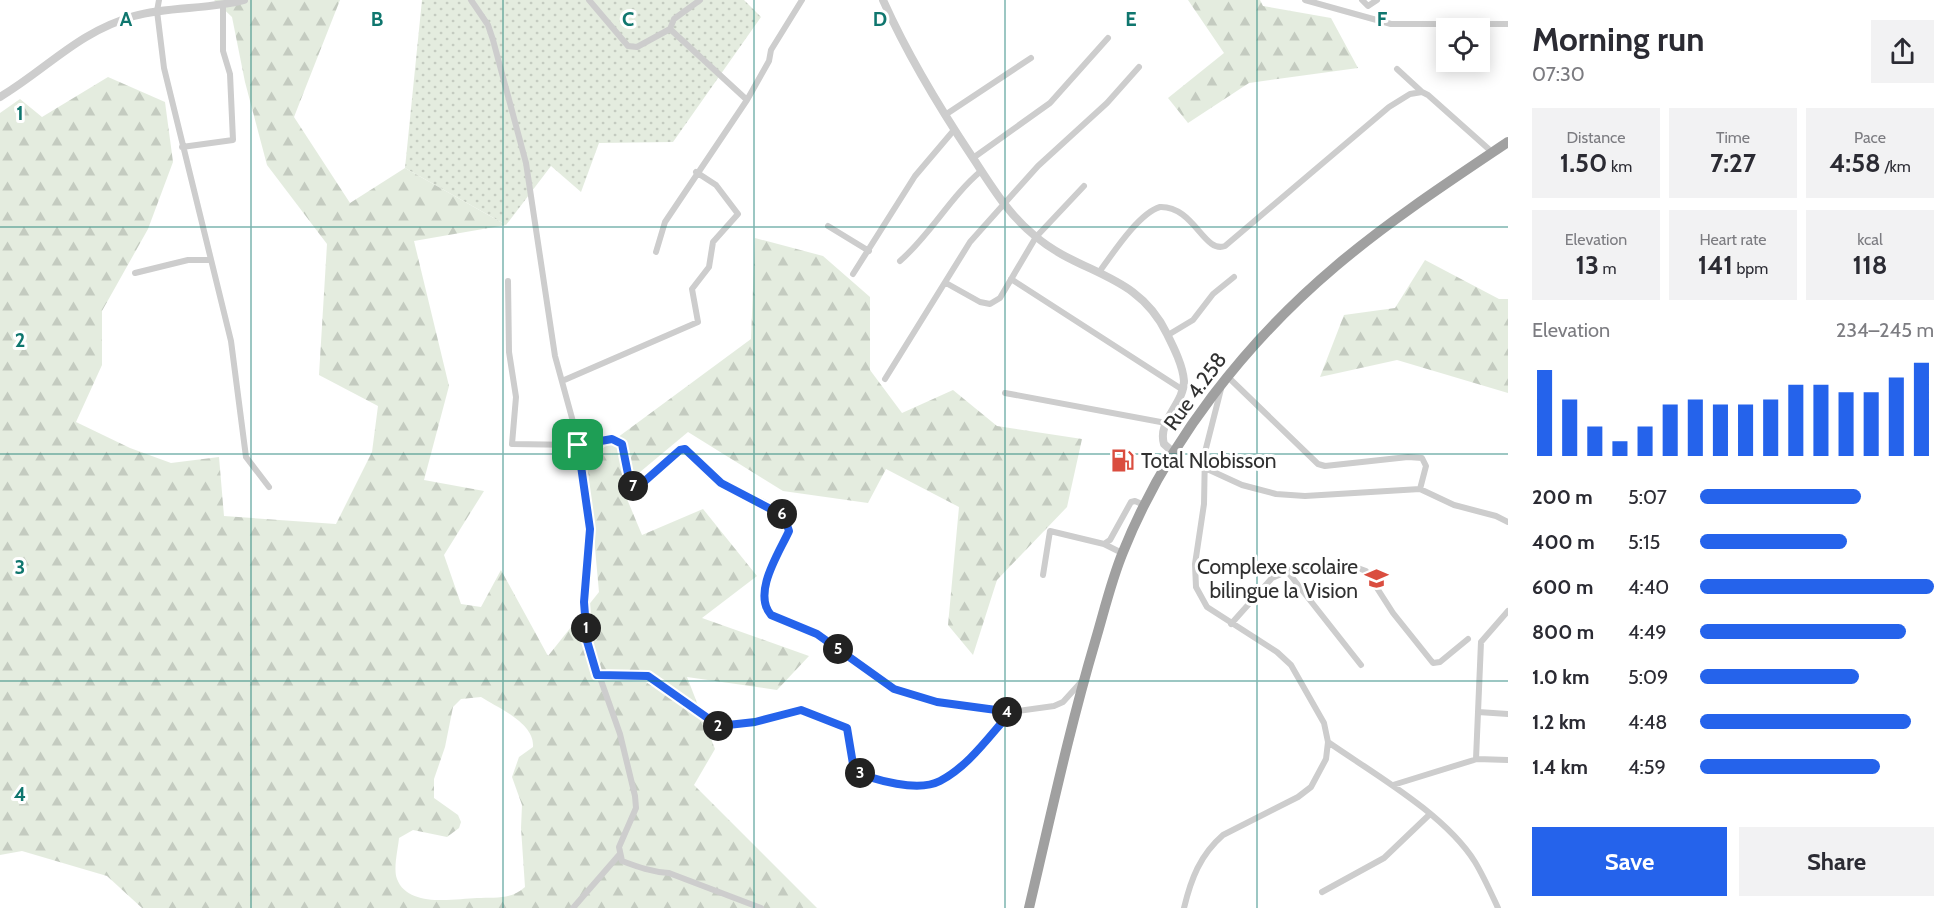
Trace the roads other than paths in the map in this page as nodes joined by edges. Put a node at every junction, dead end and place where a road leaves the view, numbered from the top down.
1 (159, 0) edge
2 (244, 0) edge
3 (471, 0) edge
4 (589, 0) edge
5 (700, 0) edge
6 (802, 0) edge
7 (883, 0) edge
8 (1305, 0) edge
9 (1362, 0) edge
10 (1377, 0) edge
11 (223, 4) junction
12 (157, 11) junction
13 (1508, 24) edge
14 (670, 29) junction
15 (1108, 38) dead end
16 (1031, 58) dead end
17 (1139, 67) dead end
18 (1397, 69) dead end
19 (1422, 92) junction
20 (0, 97) edge
21 (747, 100) junction
22 (945, 115) junction
23 (954, 130) junction
24 (1508, 142) edge
25 (182, 147) junction
26 (1492, 152) junction
27 (973, 158) junction
28 (981, 171) junction
29 (696, 172) junction
30 (1084, 186) dead end
31 (1003, 204) junction
32 (828, 226) dead end
33 (1036, 237) junction
34 (869, 251) junction
35 (656, 252) dead end
36 (209, 260) junction
37 (900, 261) dead end
38 (1100, 271) junction
39 (135, 273) dead end
40 (854, 274) dead end
41 (1234, 277) dead end
42 (1011, 279) junction
43 (508, 281) dead end
44 (946, 283) junction
45 (1168, 335) junction
46 (885, 379) dead end
47 (562, 381) junction
48 (1225, 381) junction
49 (1183, 390) junction
50 (1005, 393) dead end
51 (1166, 423) junction
52 (578, 445) junction
53 (1174, 453) junction
54 (1204, 468) junction
55 (269, 487) dead end
56 (1420, 489) junction
57 (1144, 505) junction
58 (1508, 522) edge
59 (1104, 544) junction
60 (1122, 553) junction
61 (1287, 571) junction
62 (1043, 575) dead end
63 (1508, 610) edge
64 (1231, 624) junction
65 (1468, 639) dead end
66 (1361, 665) dead end
67 (597, 675) junction
68 (1084, 679) junction
69 (1011, 712) junction
70 (1478, 712) junction
71 (1508, 714) edge
72 (1328, 742) junction
73 (1476, 759) junction
74 (1508, 760) edge
75 (1393, 785) junction
76 (1429, 815) junction
77 (619, 855) junction
78 (1322, 892) dead end
79 (573, 908) edge
80 (761, 908) edge
81 (1029, 908) edge
82 (1184, 908) edge
83 (1498, 908) edge

1 - 12 street
2 - 11 street
3 - 47 street
4 - 14 street
5 - 14 street
6 - 21 street
7 - 22 street
8 - 13 street
9 - 10 street
11 - 12 street
11 - 25 street
12 - 20 street
12 - 25 street
14 - 21 street
15 - 27 street
16 - 22 street
17 - 31 street
18 - 19 street
19 - 26 street
19 - 38 street
21 - 29 street
22 - 23 street
23 - 27 street
23 - 34 street
24 - 26 highway, Rue 4.258
25 - 36 street
26 - 48 highway, Rue 4.258
27 - 28 street
28 - 31 street
28 - 37 street
29 - 35 street
29 - 47 street
30 - 33 street
31 - 33 street
31 - 44 street
32 - 34 street
33 - 38 street
33 - 42 street
34 - 40 street
36 - 39 street
36 - 55 street
38 - 45 street
41 - 45 street
42 - 44 street
42 - 49 street
43 - 52 street
44 - 46 street
45 - 49 street
47 - 52 street
48 - 53 highway, Rue 4.258
48 - 54 street
48 - 56 street
49 - 51 street
50 - 51 street
51 - 53 street
52 - 67 street
52 - 69 street
53 - 57 highway, Rue 4.258
54 - 56 street
54 - 64 street
56 - 58 street
57 - 59 street
57 - 60 highway, Rue 4.258
59 - 60 street
59 - 62 street
60 - 68 highway, Rue 4.258
61 - 64 street
61 - 65 street
61 - 66 street
63 - 70 street
64 - 72 street
67 - 69 street
67 - 77 street
68 - 69 street
68 - 81 highway, Rue 4.258
70 - 71 street
70 - 73 street
72 - 75 street
72 - 82 street
73 - 74 street
73 - 75 street
75 - 76 street
76 - 78 street
76 - 83 street
77 - 79 street
77 - 80 street

